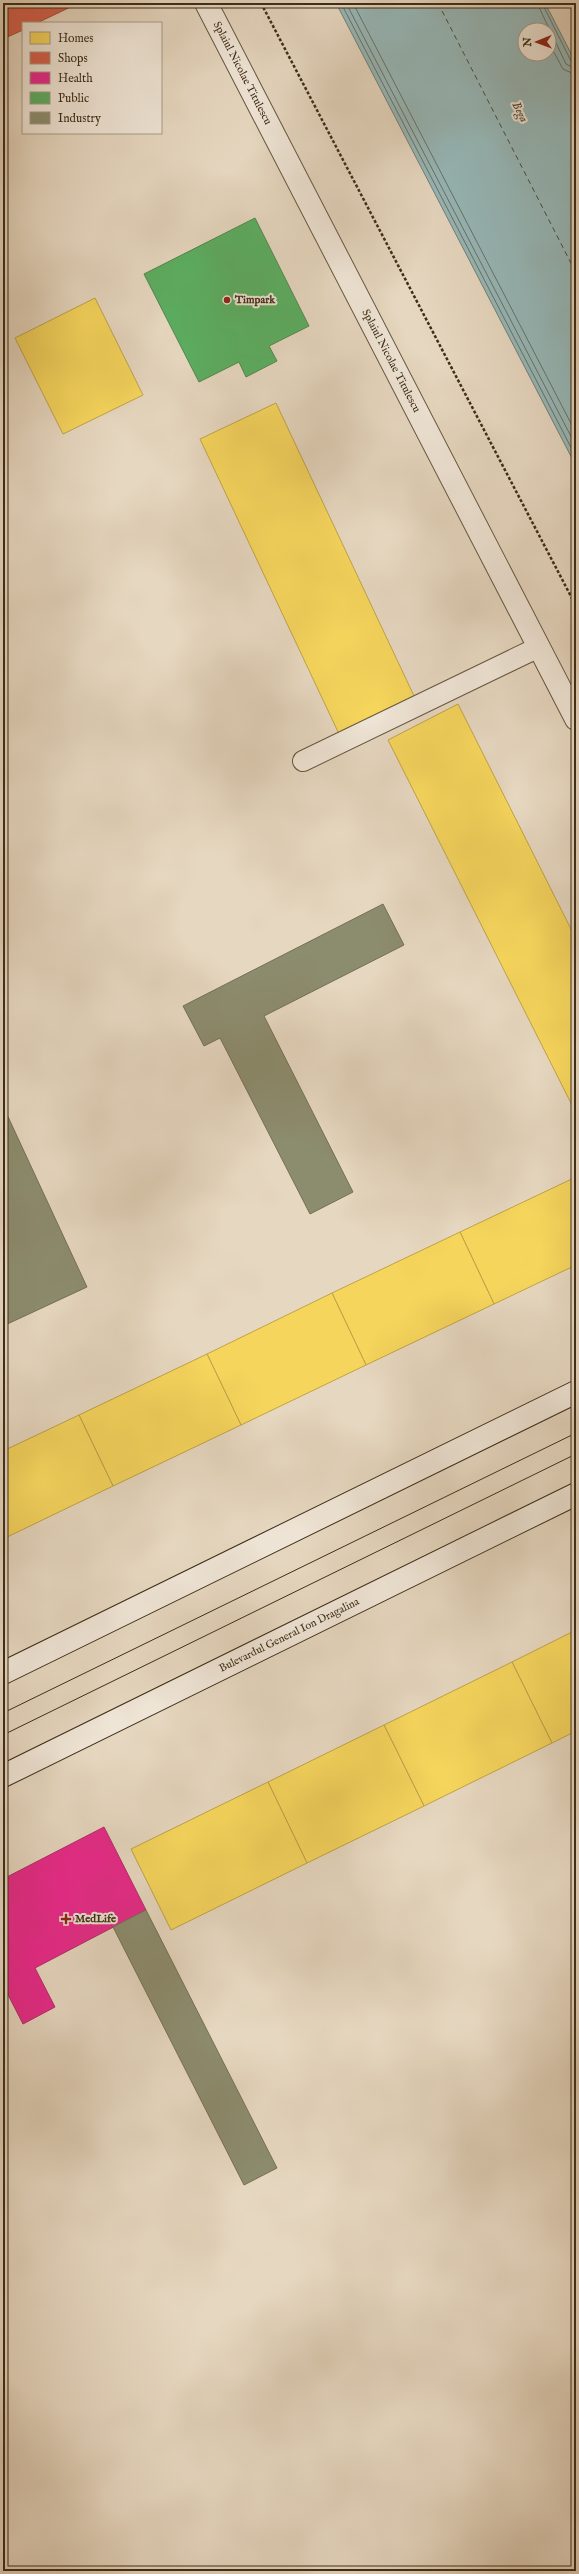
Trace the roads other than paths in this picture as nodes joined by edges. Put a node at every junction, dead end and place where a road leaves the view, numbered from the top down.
1 (206, 3) edge
2 (539, 647) junction
3 (576, 719) edge
4 (302, 761) dead end
5 (576, 1392) edge
6 (576, 1494) edge
7 (3, 1673) edge
8 (3, 1776) edge

1 - 2 main road, Splaiul Nicolae Titulescu
2 - 3 main road, Splaiul Nicolae Titulescu
2 - 4 lane
5 - 7 main road
6 - 8 main road, Bulevardul General Ion Dragalina

